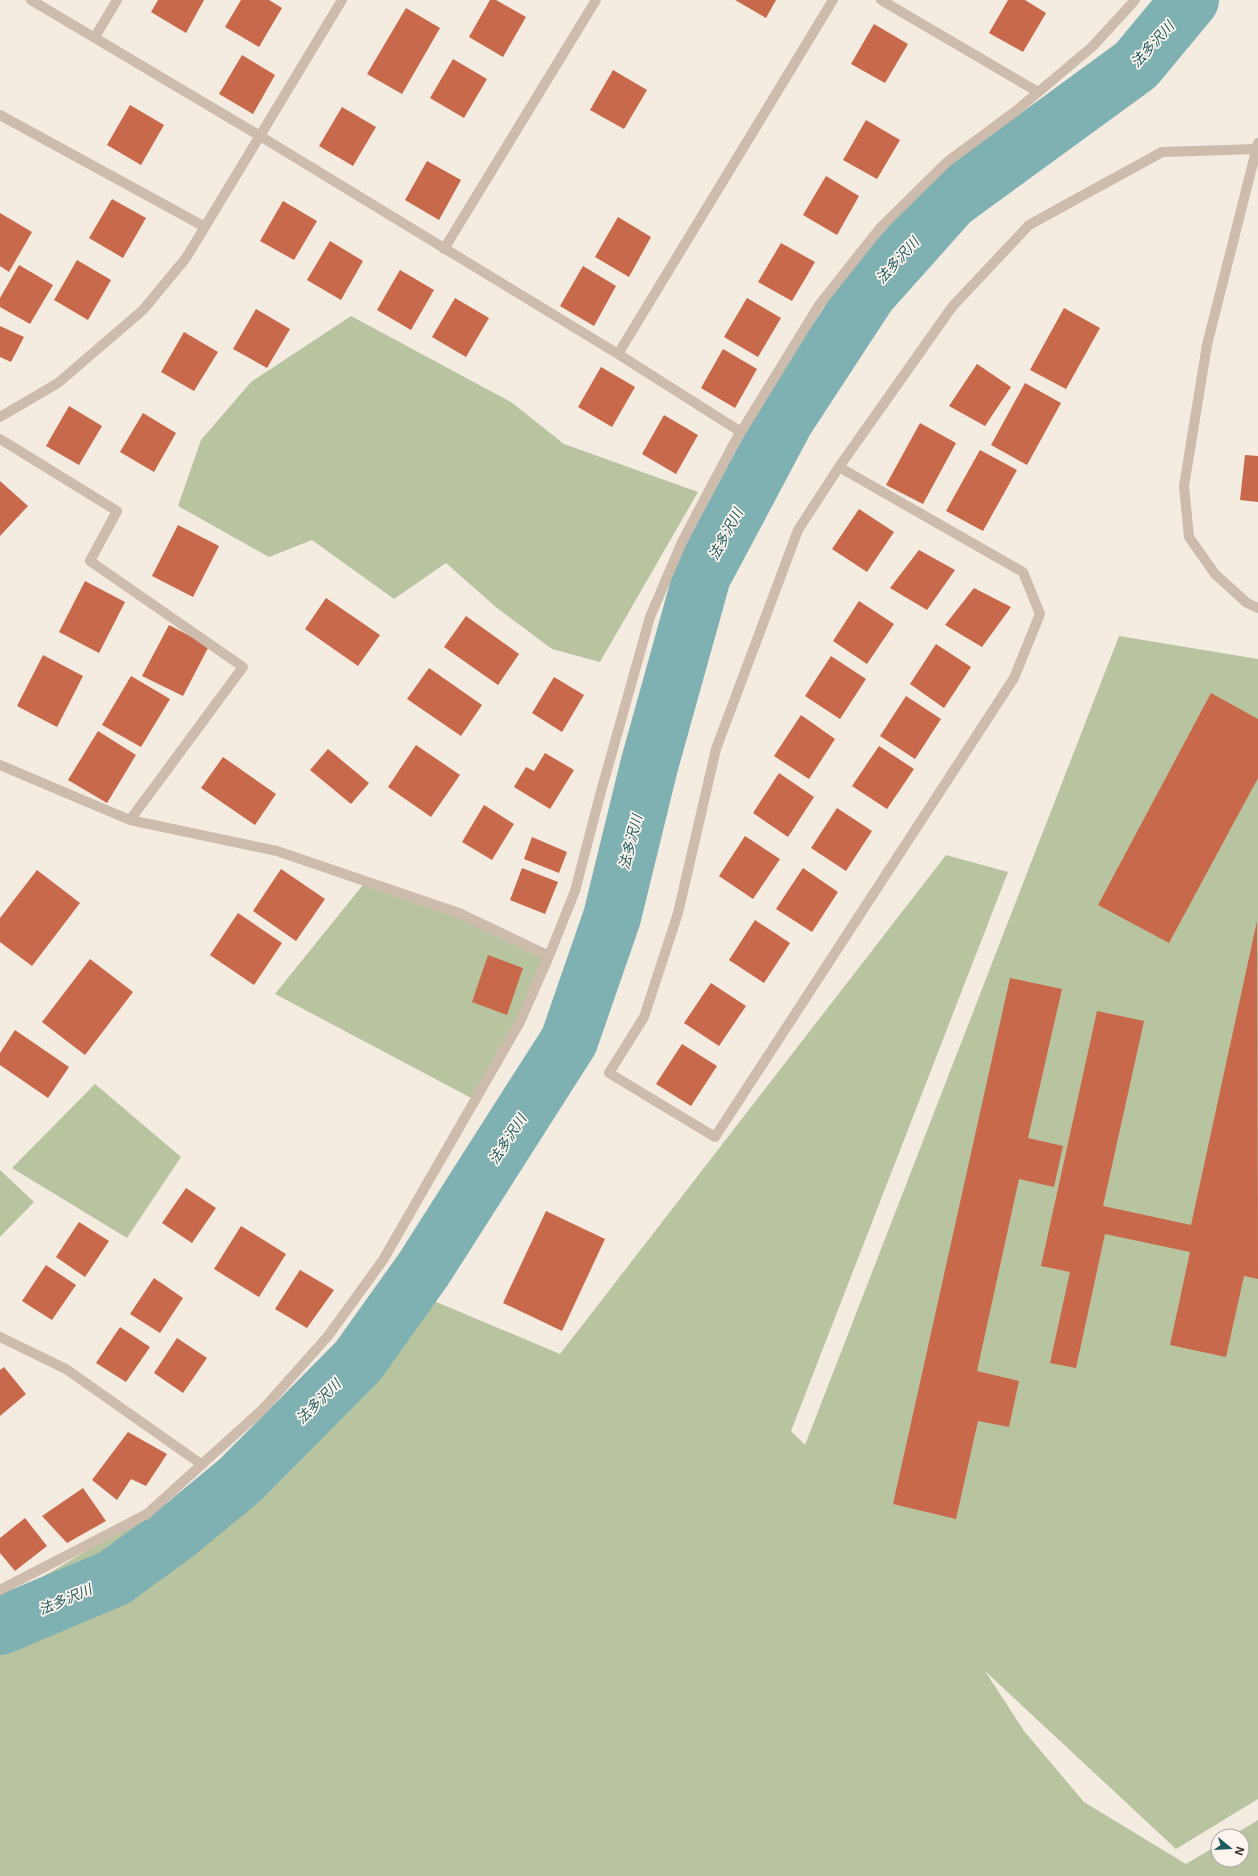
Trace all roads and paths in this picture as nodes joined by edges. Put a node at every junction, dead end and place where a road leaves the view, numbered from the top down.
1 (31, 0) edge
2 (117, 0) edge
3 (342, 0) edge
4 (596, 0) edge
5 (833, 0) edge
6 (881, 0) edge
7 (1135, 0) edge
8 (95, 37) junction
9 (1038, 92) junction
10 (0, 115) edge
11 (260, 136) junction
12 (1257, 146) edge
13 (205, 227) junction
14 (444, 249) junction
15 (618, 354) junction
16 (0, 417) edge
17 (741, 432) junction
18 (0, 440) edge
19 (839, 467) junction
20 (1258, 608) edge
21 (0, 765) edge
22 (130, 820) junction
23 (549, 956) junction
24 (0, 1337) edge
25 (202, 1464) junction
26 (0, 1590) edge

1 - 8 street
2 - 8 street
3 - 11 street
4 - 14 street
5 - 15 street
6 - 9 street
7 - 9 street
8 - 11 street
9 - 17 street
10 - 13 street
11 - 13 street
11 - 14 street
12 - 19 street
12 - 20 street
13 - 16 street
14 - 15 street
15 - 17 street
17 - 23 street
18 - 22 street
19 - 19 street
21 - 22 street
22 - 23 street
23 - 25 street
24 - 25 street
25 - 26 street

